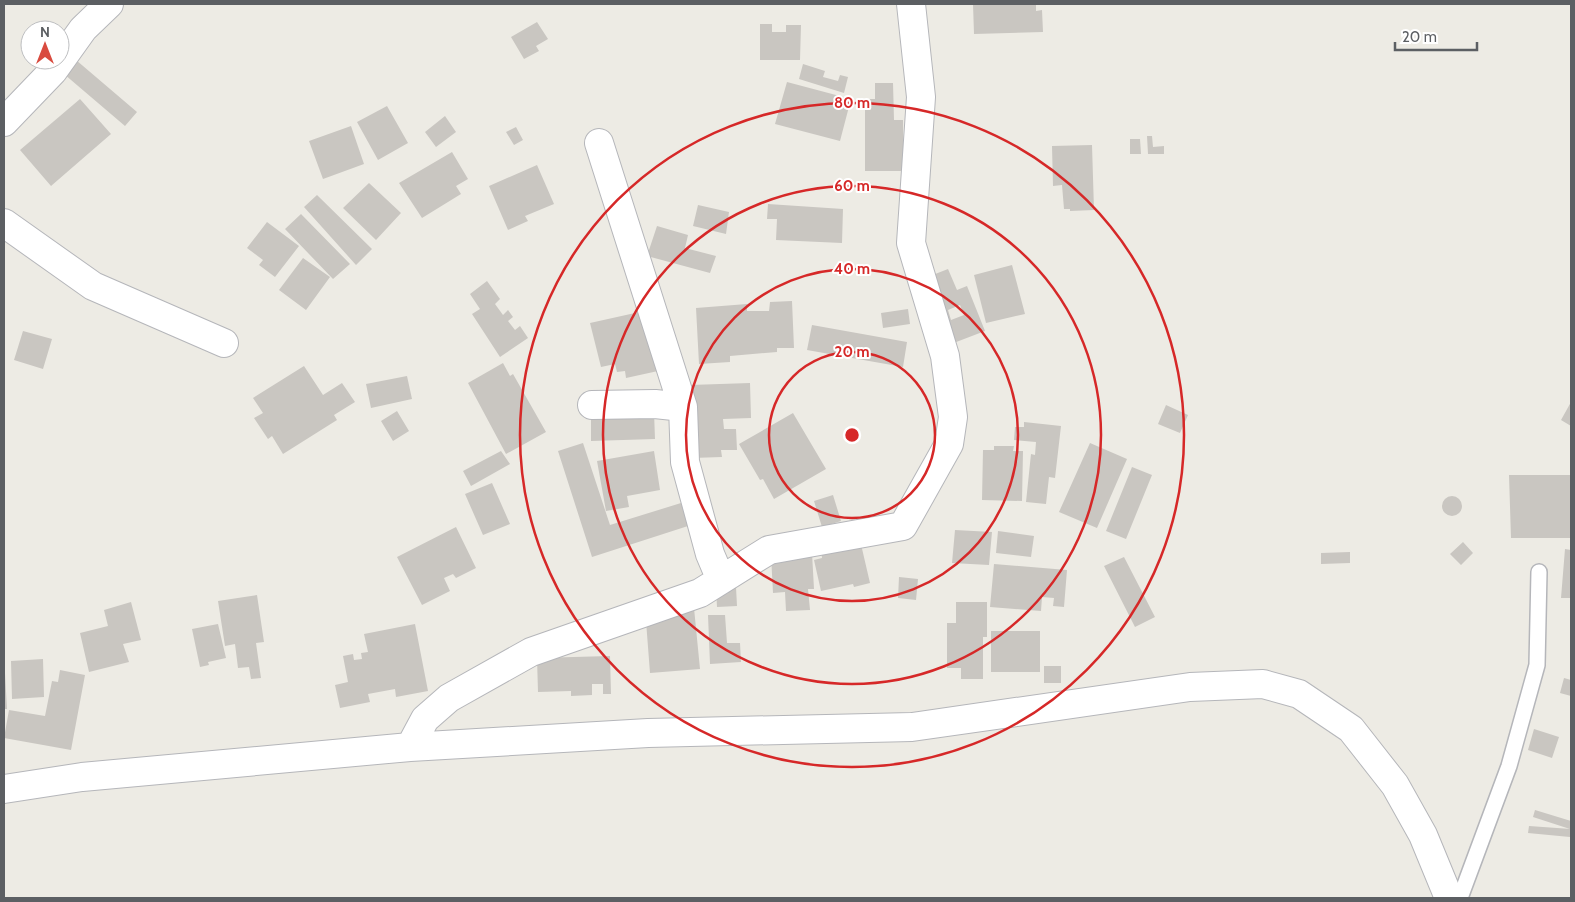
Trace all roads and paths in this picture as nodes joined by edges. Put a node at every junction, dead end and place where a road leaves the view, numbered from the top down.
1 (109, 4) edge
2 (910, 4) edge
3 (4, 122) edge
4 (599, 144) dead end
5 (4, 223) edge
6 (224, 344) dead end
7 (592, 405) dead end
8 (683, 407) junction
9 (1538, 572) dead end
10 (720, 580) junction
11 (410, 747) junction
12 (4, 789) edge
13 (1449, 898) edge
14 (1460, 898) edge

1 - 3 street
2 - 10 street
4 - 8 street
5 - 6 street
7 - 8 street
8 - 10 street
9 - 14 lane
10 - 11 street
11 - 12 street
11 - 13 street

